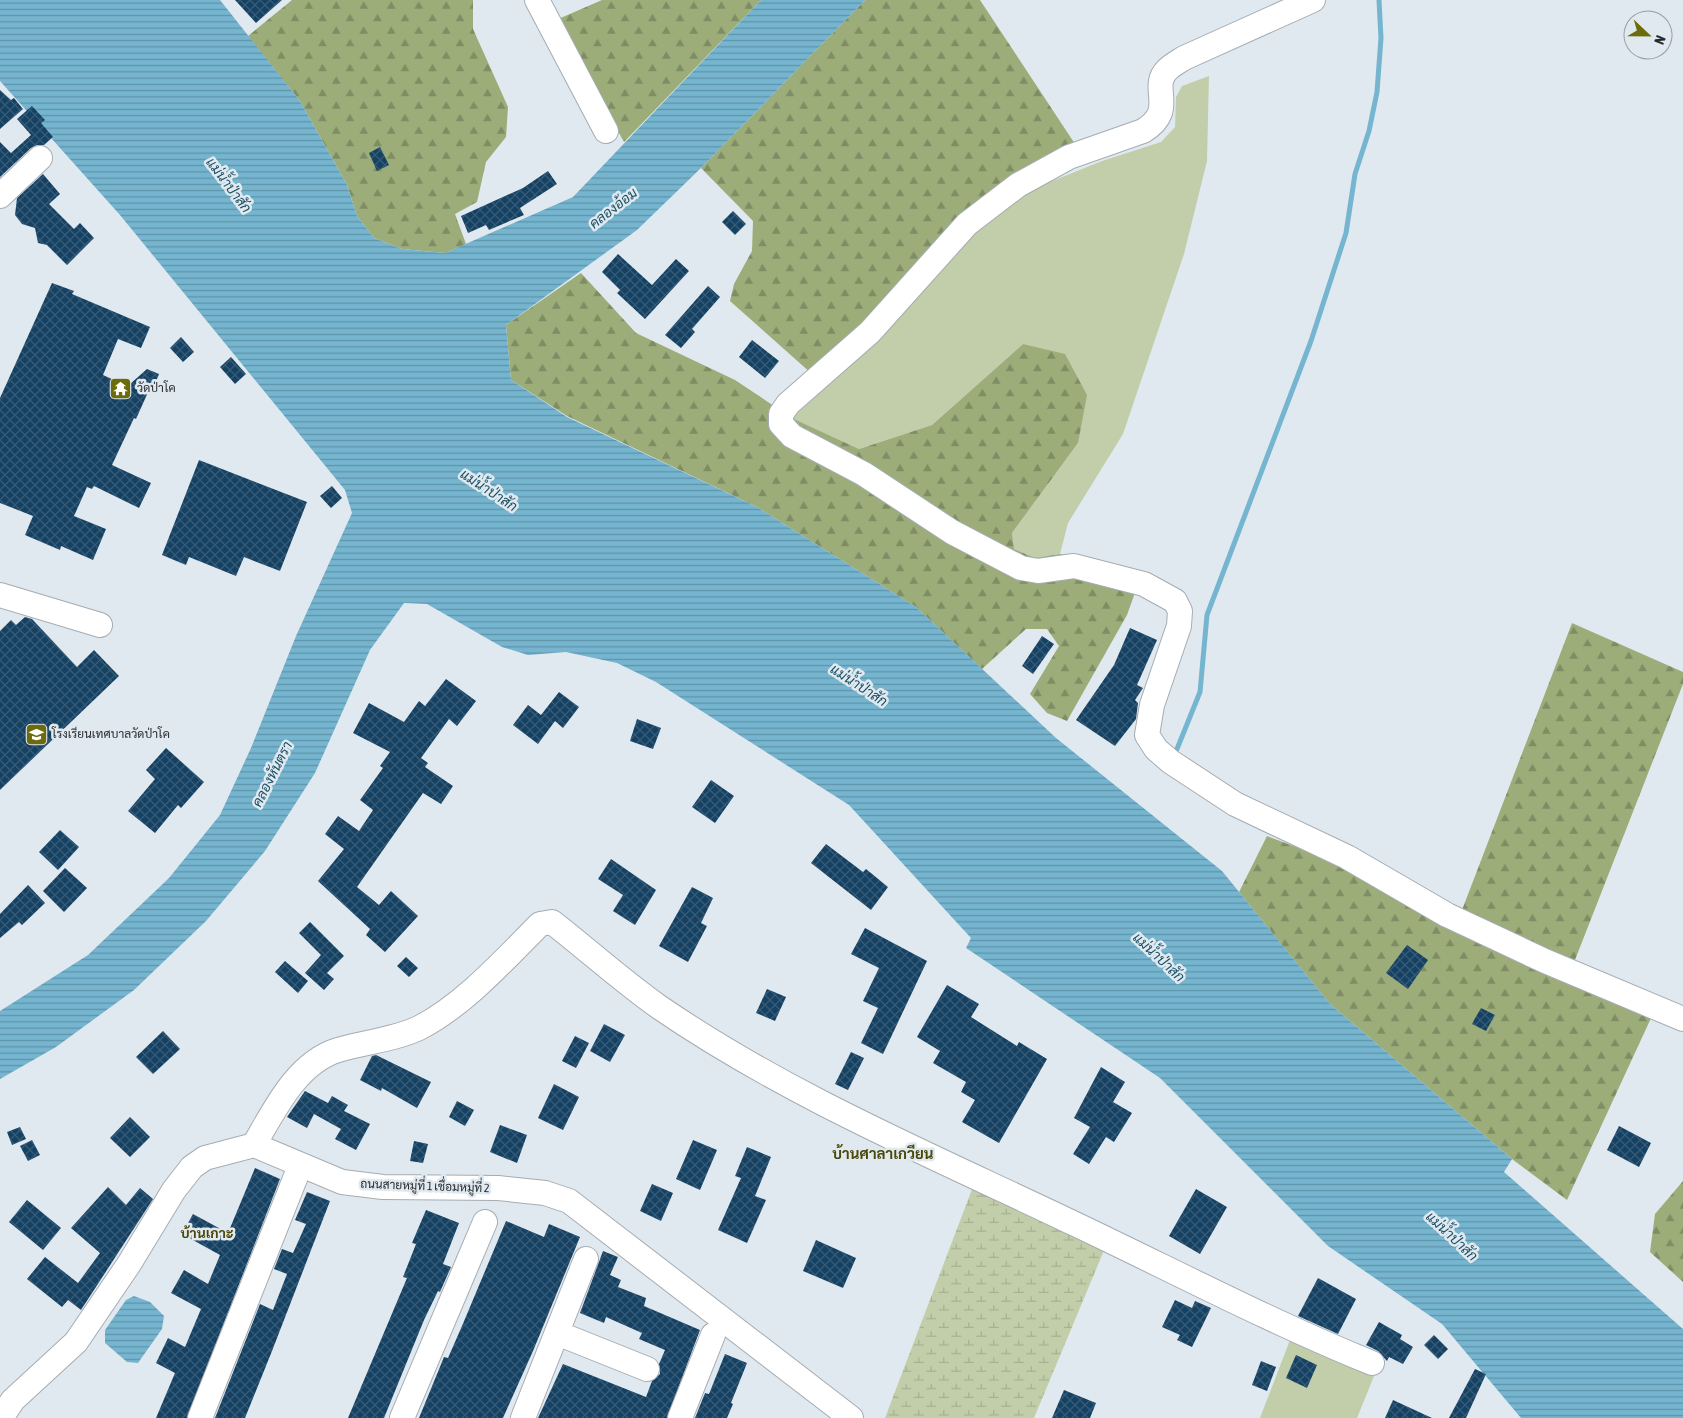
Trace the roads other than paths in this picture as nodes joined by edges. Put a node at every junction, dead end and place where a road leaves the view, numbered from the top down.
1 (537, 0) edge
2 (1313, 0) edge
3 (606, 130) dead end
4 (40, 158) dead end
5 (0, 196) edge
6 (0, 595) edge
7 (100, 625) dead end
8 (1683, 1019) edge
9 (254, 1146) junction
10 (300, 1166) junction
11 (485, 1222) dead end
12 (586, 1259) dead end
13 (557, 1333) junction
14 (713, 1335) dead end
15 (1372, 1363) dead end
16 (647, 1369) dead end
17 (1, 1418) edge
18 (200, 1418) edge
19 (402, 1418) edge
20 (522, 1418) edge
21 (680, 1418) edge
22 (851, 1418) edge

1 - 3 street
2 - 8 street
4 - 5 street
6 - 7 street
9 - 10 street, ถนนสายหมู่ที่ 1 เชื่อมหมู่ที่ 2
9 - 15 street
9 - 17 street
10 - 18 street
10 - 22 street, ถนนสายหมู่ที่ 1 เชื่อมหมู่ที่ 2
11 - 19 street
12 - 13 street
13 - 16 street
13 - 20 street
14 - 21 street

